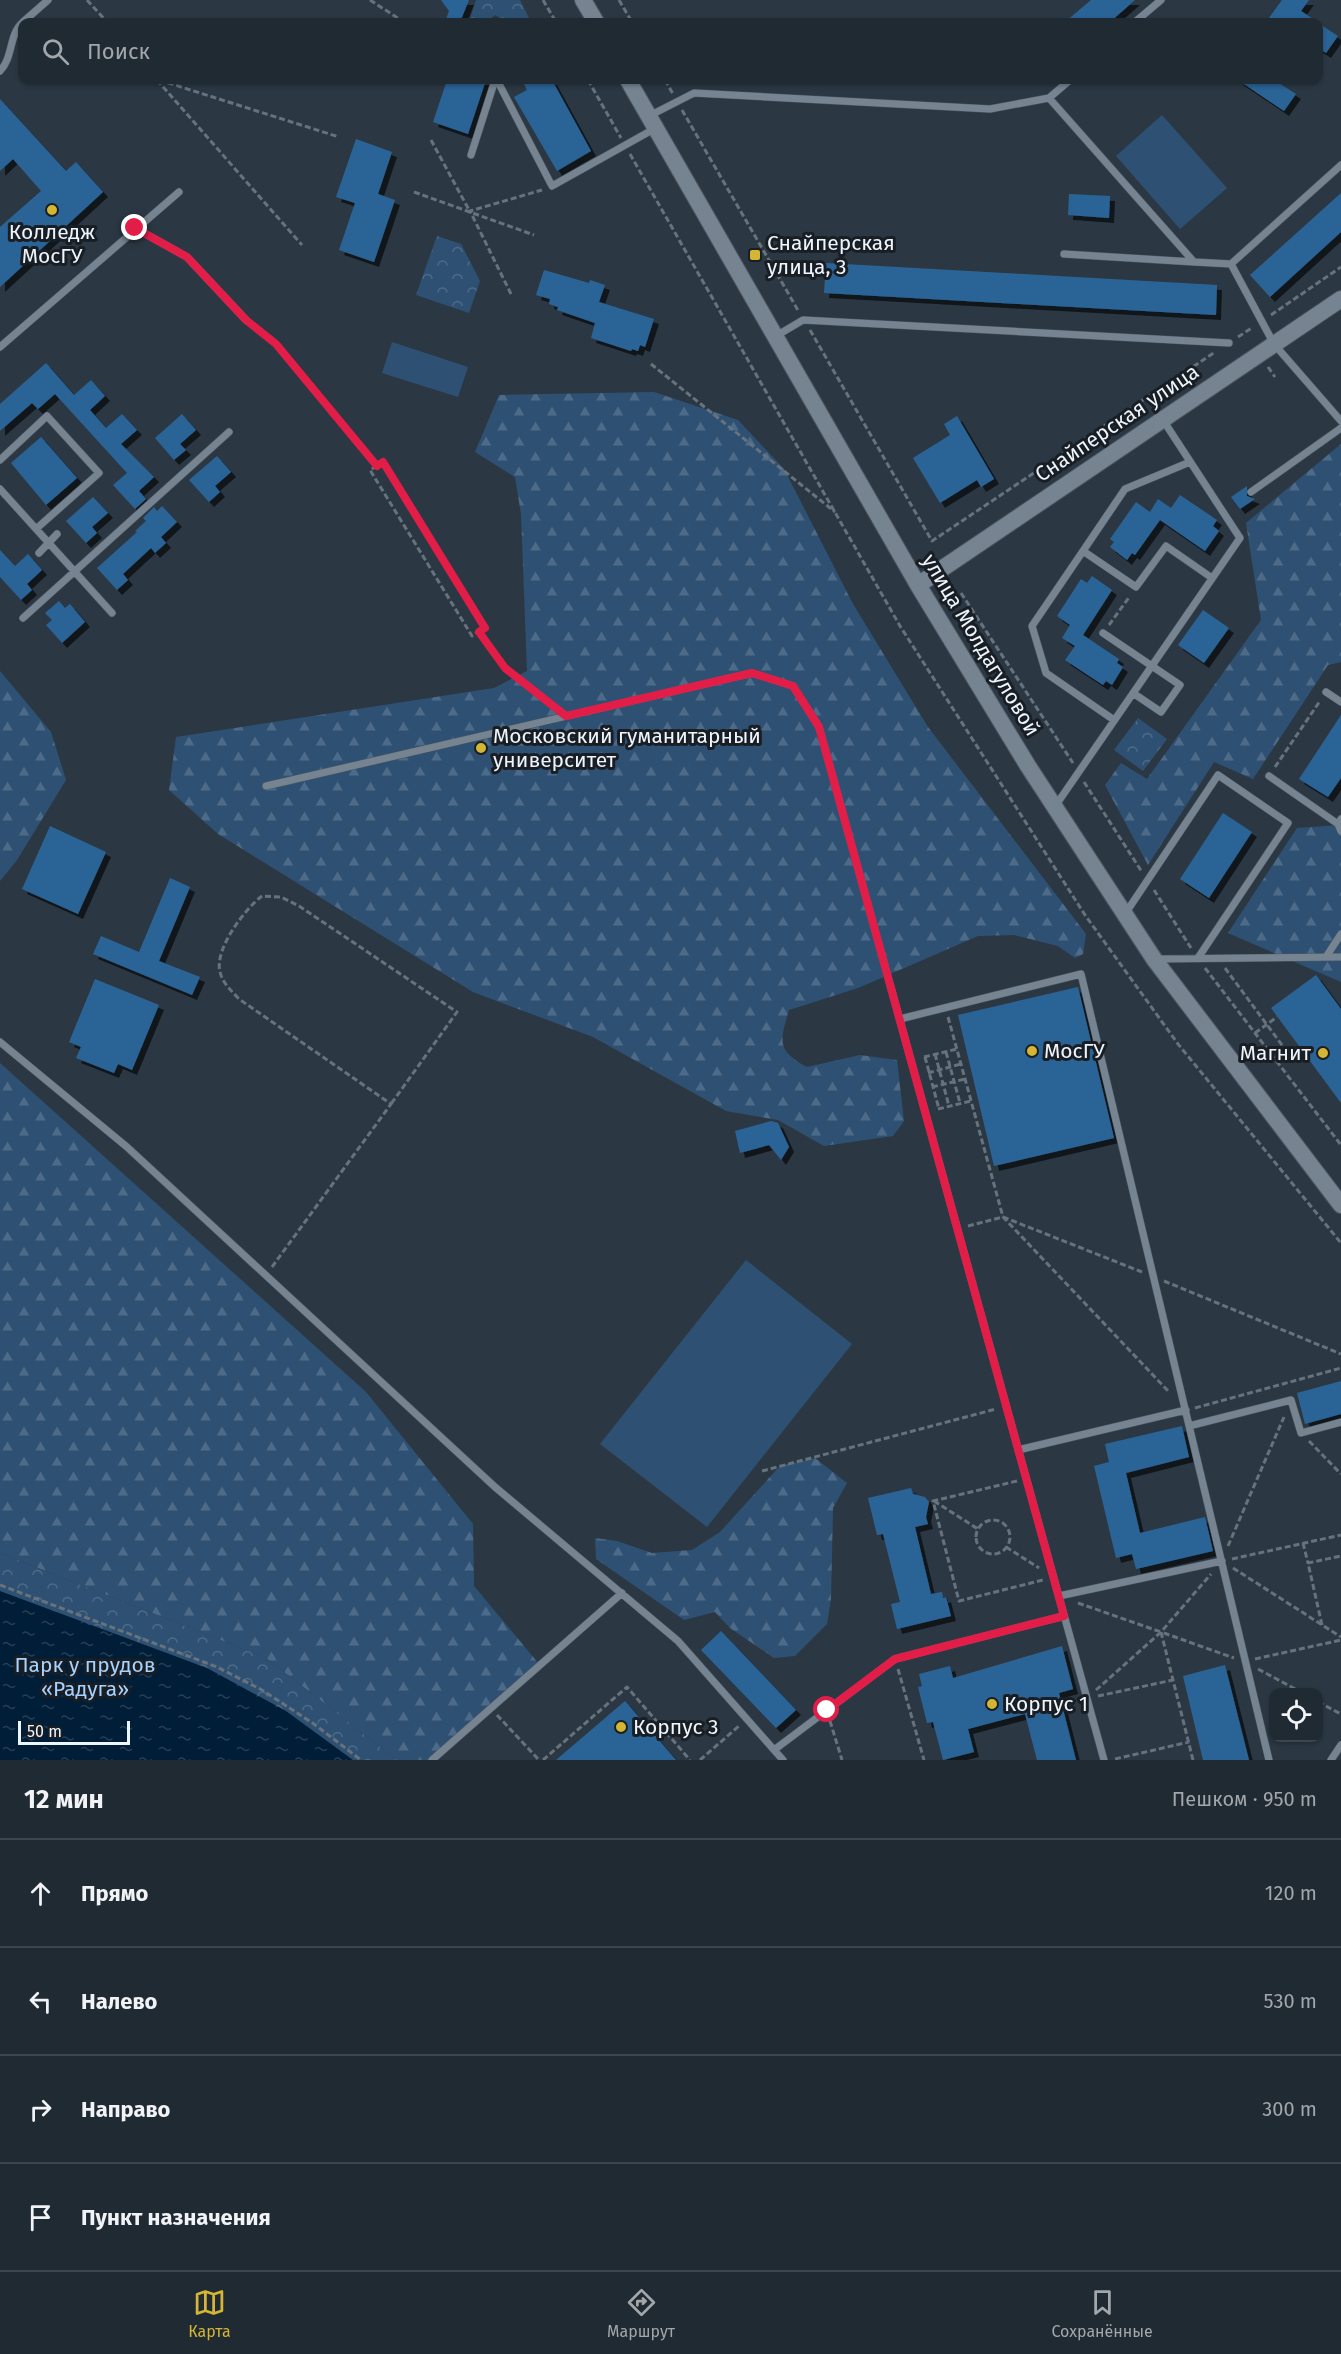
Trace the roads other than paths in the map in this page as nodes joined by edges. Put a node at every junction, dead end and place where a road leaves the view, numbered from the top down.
1 (48, 0) edge
2 (583, 0) edge
3 (1161, 0) edge
4 (28, 18) edge
5 (594, 18) edge
6 (1140, 18) edge
7 (18, 27) edge
8 (0, 71) edge
9 (495, 84) edge
10 (498, 84) edge
11 (630, 84) edge
12 (1065, 84) edge
13 (1049, 98) junction
14 (652, 122) junction
15 (471, 155) dead end
16 (1341, 165) edge
17 (179, 192) dead end
18 (135, 228) junction
19 (1064, 254) dead end
20 (1194, 262) junction
21 (1231, 264) junction
22 (1341, 299) edge
23 (246, 320) road end
24 (776, 336) junction
25 (1229, 343) road end
26 (1274, 344) junction
27 (0, 347) edge
28 (1162, 420) junction
29 (1341, 421) edge
30 (1341, 428) edge
31 (229, 432) dead end
32 (0, 460) edge
33 (1190, 462) junction
34 (1251, 492) dead end
35 (2, 494) edge
36 (36, 529) junction
37 (57, 534) dead end
38 (49, 543) junction
39 (1083, 551) junction
40 (39, 553) dead end
41 (75, 572) junction
42 (1212, 578) junction
43 (918, 585) junction
44 (112, 613) dead end
45 (23, 618) dead end
46 (1103, 633) road end
47 (1152, 666) junction
48 (1326, 692) road end
49 (1133, 693) junction
50 (1341, 702) edge
51 (1114, 720) junction
52 (1269, 776) road end
53 (266, 786) dead end
54 (1054, 807) junction
55 (1340, 825) edge
56 (1125, 914) junction
57 (1341, 934) edge
58 (1326, 957) junction
59 (1341, 957) edge
60 (1198, 958) junction
61 (1154, 959) junction
62 (900, 1019) junction
63 (0, 1042) edge
64 (1341, 1205) edge
65 (1186, 1410) junction
66 (1341, 1422) edge
67 (1189, 1426) junction
68 (1018, 1450) junction
69 (1222, 1561) junction
70 (622, 1593) junction
71 (1059, 1596) junction
72 (1064, 1616) junction
73 (1341, 1745) edge
74 (774, 1750) junction
75 (432, 1760) edge
76 (783, 1760) edge
77 (1104, 1760) edge
78 (1269, 1760) edge
79 (1330, 1760) edge

1 - 4 lane
2 - 5 street
3 - 6 lane
7 - 8 lane
9 - 15 lane
10 - 14 lane
11 - 14 street, улица Молдагуловой
12 - 13 lane
13 - 14 lane
13 - 20 lane
14 - 24 street, улица Молдагуловой
16 - 21 lane
17 - 18 lane
18 - 23 lane
18 - 27 lane
19 - 20 lane
20 - 21 lane
21 - 26 lane
22 - 26 street, Снайперская улица
24 - 25 lane
24 - 43 street, улица Молдагуловой
26 - 28 street, Снайперская улица
26 - 29 lane
28 - 33 lane
28 - 43 street, Снайперская улица
30 - 34 lane
31 - 41 lane
32 - 36 lane
33 - 39 lane
33 - 42 lane
35 - 36 lane
36 - 38 lane
37 - 38 lane
38 - 40 lane
38 - 41 lane
39 - 42 lane
39 - 51 lane
41 - 44 lane
41 - 45 lane
42 - 47 lane
43 - 54 street, улица Молдагуловой
46 - 47 lane
47 - 49 lane
47 - 49 lane
48 - 50 lane
49 - 51 lane
51 - 54 lane
52 - 55 lane
53 - 62 lane
54 - 56 street, улица Молдагуловой
56 - 60 lane
56 - 61 street, улица Молдагуловой
57 - 58 lane
58 - 59 lane
58 - 60 lane
60 - 61 lane
61 - 64 street, улица Молдагуловой
62 - 65 lane
62 - 68 lane
63 - 70 lane
65 - 67 lane
65 - 68 lane
66 - 67 lane
67 - 69 lane
68 - 71 lane
69 - 71 lane
69 - 78 lane
70 - 74 lane
70 - 75 lane
71 - 72 lane
72 - 74 lane
72 - 77 lane
73 - 79 lane
74 - 76 lane

